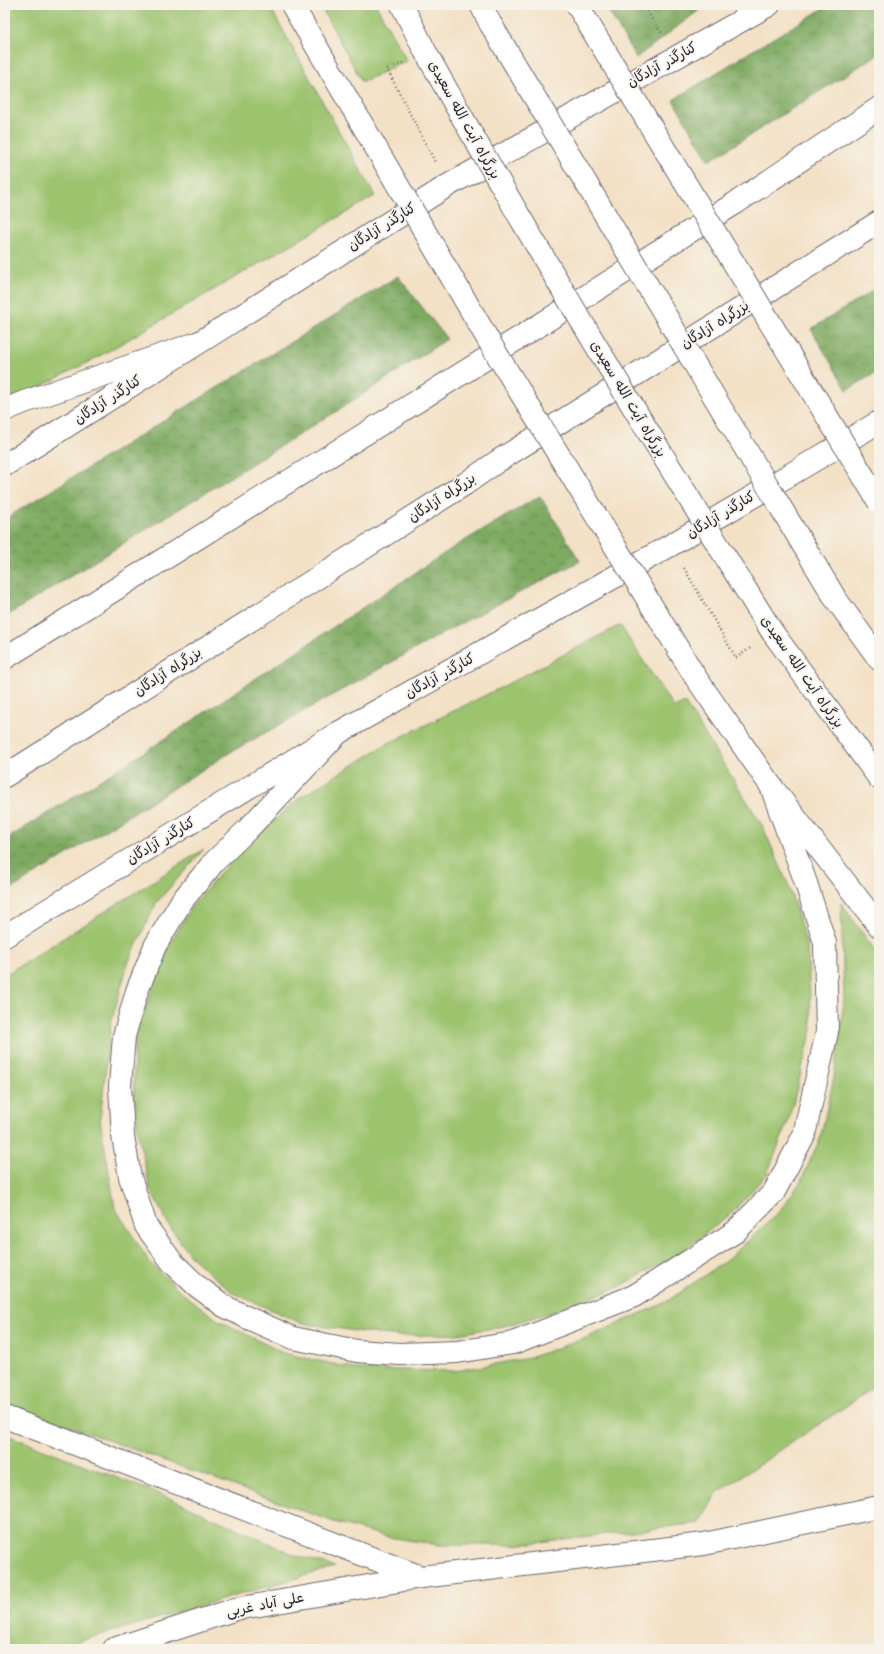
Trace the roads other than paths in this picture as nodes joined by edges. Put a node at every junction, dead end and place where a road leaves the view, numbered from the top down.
1 (292, 5) edge
2 (402, 5) edge
3 (577, 5) edge
4 (769, 5) edge
5 (750, 12) edge
6 (486, 14) edge
7 (879, 108) edge
8 (879, 222) edge
9 (197, 343) junction
10 (5, 410) edge
11 (879, 422) edge
12 (5, 465) edge
13 (879, 502) edge
14 (5, 658) edge
15 (879, 658) edge
16 (338, 734) junction
17 (5, 776) edge
18 (879, 778) edge
19 (771, 786) junction
20 (879, 926) edge
21 (5, 936) edge
22 (5, 1417) edge
23 (879, 1507) edge
24 (421, 1577) junction
25 (114, 1649) edge

1 - 19 main road, bridge
2 - 18 main road, بزرگراه آیت الله سعیدی, bridge
3 - 13 main road, bridge
4 - 5 main road, کنارگذر آزادگان
5 - 9 main road, کنارگذر آزادگان
6 - 15 main road, bridge
7 - 14 main road
8 - 17 main road, بزرگراه آزادگان
9 - 10 main road
9 - 12 main road, کنارگذر آزادگان
11 - 16 main road, کنارگذر آزادگان
16 - 19 main road
16 - 21 main road, کنارگذر آزادگان
19 - 20 main road
22 - 24 main road
23 - 24 main road, علی آباد غربی
24 - 25 main road, علی آباد غربی

